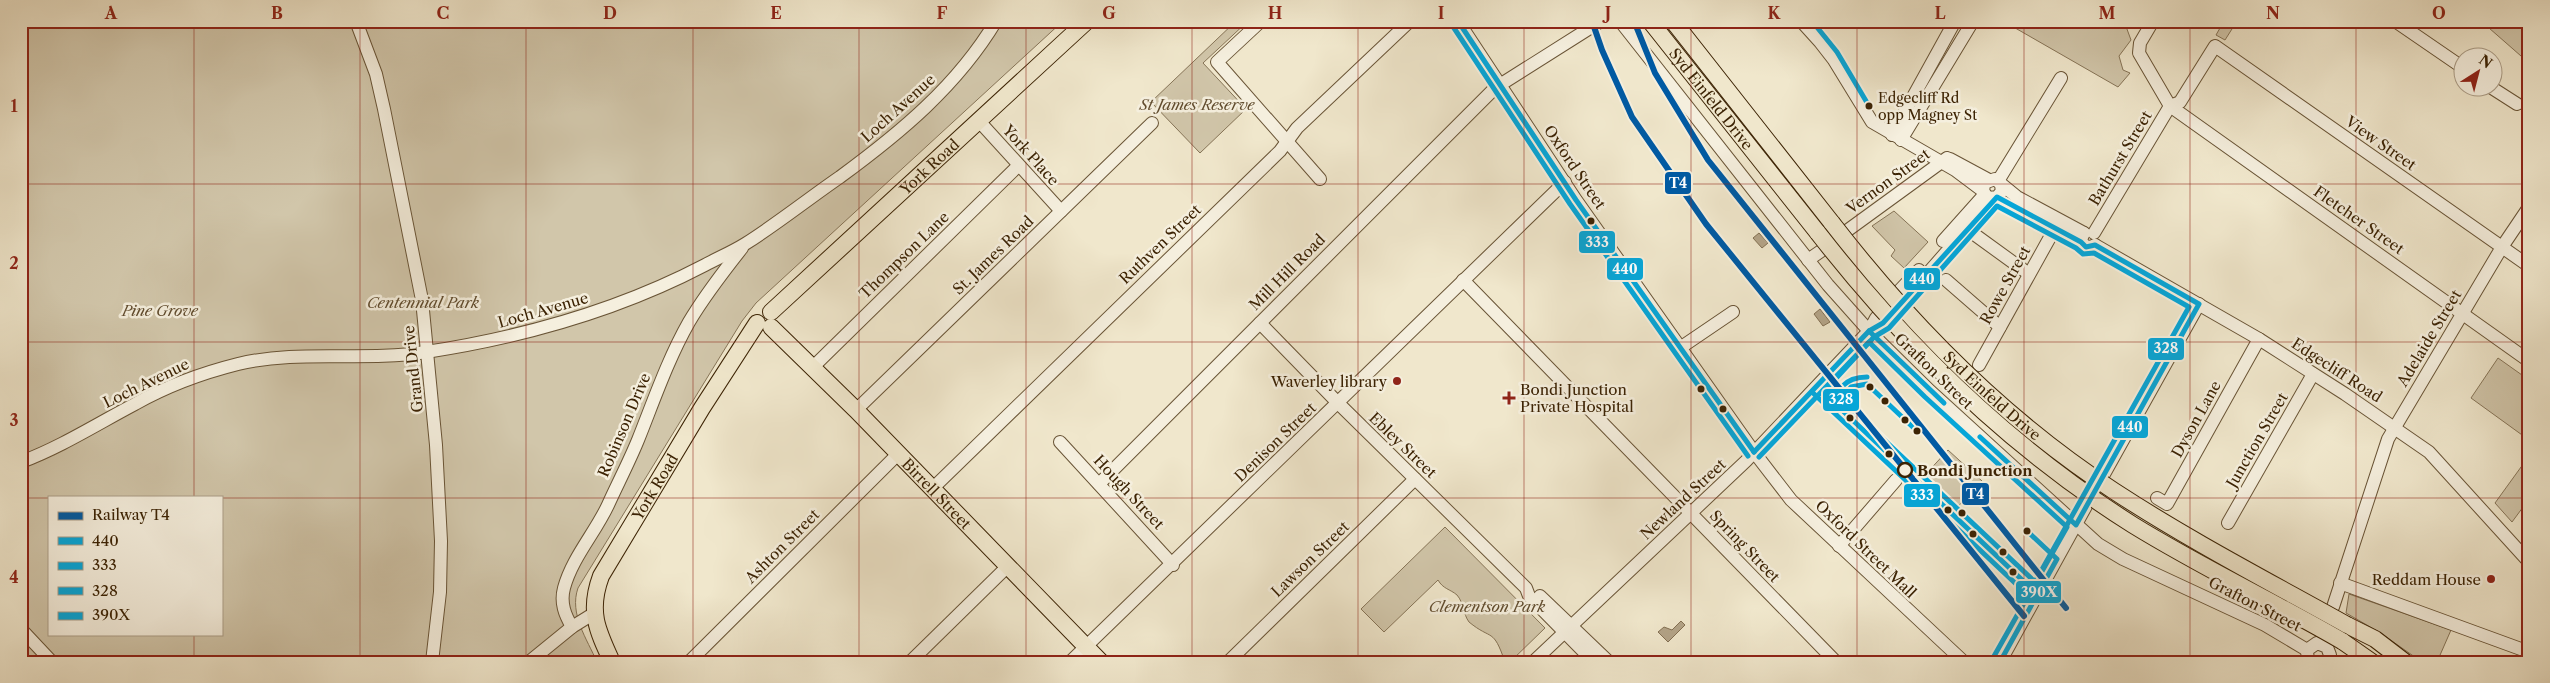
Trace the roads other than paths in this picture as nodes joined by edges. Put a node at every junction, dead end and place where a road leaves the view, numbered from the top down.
1 (356, 21) edge
2 (996, 21) edge
3 (1087, 21) edge
4 (1261, 21) edge
5 (1410, 21) edge
6 (1458, 21) edge
7 (1601, 21) edge
8 (1620, 21) edge
9 (1650, 21) edge
10 (1673, 21) edge
11 (1801, 21) edge
12 (1955, 21) edge
13 (1973, 21) edge
14 (2153, 21) edge
15 (2395, 21) edge
16 (2452, 60) edge
17 (2061, 78) dead end
18 (1499, 85) junction
19 (2502, 94) edge
20 (2517, 104) dead end
21 (2170, 106) junction
22 (978, 120) junction
23 (1152, 124) dead end
24 (1898, 135) junction
25 (1287, 141) junction
26 (1944, 160) junction
27 (1018, 166) junction
28 (1320, 179) dead end
29 (1565, 182) junction
30 (1992, 190) junction
31 (2529, 206) edge
32 (1061, 212) junction
33 (2057, 224) junction
34 (1967, 229) junction
35 (1848, 230) dead end
36 (2088, 238) junction
37 (744, 245) junction
38 (2502, 247) junction
39 (1821, 250) dead end
40 (1808, 260) junction
41 (2529, 266) edge
42 (2029, 274) junction
43 (1463, 280) junction
44 (1946, 280) dead end
45 (2199, 304) junction
46 (1734, 312) dead end
47 (2463, 315) junction
48 (766, 321) junction
49 (1879, 321) tunnel mouth
50 (1260, 323) junction
51 (2000, 327) junction
52 (1869, 330) junction
53 (2259, 339) junction
54 (1680, 348) junction
55 (428, 352) junction
56 (2529, 361) edge
57 (1979, 365) dead end
58 (812, 368) junction
59 (2314, 374) junction
60 (1338, 403) junction
61 (856, 410) junction
62 (2394, 428) junction
63 (1060, 442) dead end
64 (1754, 452) junction
65 (898, 454) junction
66 (21, 462) edge
67 (2104, 474) dead end
68 (1415, 479) junction
69 (1896, 480) dead end
70 (1099, 484) junction
71 (932, 489) junction
72 (2157, 498) dead end
73 (2086, 506) dead end
74 (1691, 514) junction
75 (2228, 523) dead end
76 (2076, 525) junction
77 (1839, 546) junction
78 (2529, 562) edge
79 (1173, 564) junction
80 (1008, 566) junction
81 (2340, 583) junction
82 (2333, 607) dead end
83 (593, 614) junction
84 (572, 627) junction
85 (1568, 628) junction
86 (21, 629) edge
87 (1086, 647) junction
88 (2529, 652) edge
89 (2308, 656) edge
90 (52, 662) edge
91 (432, 662) edge
92 (529, 662) edge
93 (612, 662) edge
94 (689, 662) edge
95 (910, 662) edge
96 (1070, 662) edge
97 (1101, 662) edge
98 (1228, 662) edge
99 (1533, 662) edge
100 (1594, 662) edge
101 (1609, 662) edge
102 (1836, 662) edge
103 (1964, 662) edge
104 (2000, 662) edge
105 (2328, 662) edge
106 (2372, 662) edge
107 (2405, 662) edge

1 - 55 street, Grand Drive
2 - 37 street, Loch Avenue
3 - 22 main road, York Road
4 - 25 street
5 - 25 street, Ruthven Street
6 - 18 street, Oxford Street
7 - 18 street, Mill Hill Road
8 - 40 street, Grafton Street
9 - 106 main road, Syd Einfeld Drive, bridge
10 - 107 main road, Syd Einfeld Drive, bridge
11 - 24 street, Edgecliff Road
12 - 24 street
13 - 24 street
14 - 21 street, Bathurst Street
15 - 16 street
17 - 30 street
18 - 29 street, Oxford Street
18 - 50 street, Mill Hill Road
19 - 20 street
21 - 36 street, Bathurst Street
21 - 38 street, View Street
21 - 47 street, Fletcher Street
22 - 27 street, York Place
22 - 48 main road, York Road
23 - 32 street, St. James Road
24 - 26 street, Edgecliff Road
25 - 28 street
25 - 71 street, Ruthven Street
26 - 30 street, Edgecliff Road
26 - 35 street, Vernon Street
27 - 32 street, York Place
27 - 58 street, Thompson Lane
29 - 43 street, Denison Street
29 - 54 street, Oxford Street
30 - 33 street, Edgecliff Road
30 - 34 street
30 - 34 street
31 - 38 street, Adelaide Street
32 - 61 street, St. James Road
33 - 36 street, Edgecliff Road
33 - 42 street, Rowe Street
34 - 42 street
36 - 45 street, Edgecliff Road
37 - 55 street, Loch Avenue
37 - 84 street, Robinson Drive
38 - 41 street, View Street
38 - 47 street, Adelaide Street
39 - 40 street
40 - 52 street, Grafton Street
42 - 51 street, Rowe Street
43 - 60 street, Denison Street
43 - 74 street, Spring Street
44 - 51 street
45 - 53 street, Edgecliff Road
45 - 67 street
46 - 54 street
47 - 56 street, Fletcher Street
47 - 62 street, Adelaide Street
48 - 58 main road, Birrell Street
48 - 83 main road, York Road
49 - 52 street, Newland Street
50 - 60 street, Ebley Street
50 - 70 street, Mill Hill Road
51 - 57 street, Rowe Street
52 - 64 street, Newland Street
52 - 76 street, Grafton Street
53 - 59 street, Edgecliff Road
53 - 72 street, Dyson Lane
54 - 64 street, Oxford Street
55 - 66 street, Loch Avenue
55 - 91 street, Grand Drive
58 - 61 main road, Birrell Street
59 - 62 street, Edgecliff Road
59 - 75 street, Junction Street
60 - 68 street, Ebley Street
60 - 79 street, Denison Street
61 - 65 main road, Birrell Street
62 - 78 street, Edgecliff Road
62 - 81 street, Adelaide Street
63 - 70 street, Hough Street
64 - 74 street, Newland Street
64 - 77 street, Oxford Street Mall
65 - 71 main road, Birrell Street
65 - 94 street, Ashton Street
68 - 85 street, Ebley Street
68 - 98 street, Lawson Street
69 - 77 street
70 - 79 street, Hough Street
71 - 80 main road, Birrell Street
73 - 76 street
74 - 85 street, Newland Street
74 - 102 street, Spring Street
76 - 89 street, Grafton Street
76 - 104 street
77 - 103 street, Oxford Street Mall
79 - 87 street, Denison Street
80 - 87 main road, Birrell Street
80 - 95 street
81 - 82 street, Adelaide Street
81 - 88 street
83 - 84 street
83 - 93 main road
84 - 92 street
85 - 99 street, Newland Street
85 - 100 street, Ebley Street
85 - 101 street, Ebley Street
86 - 90 street
87 - 96 street, Denison Street
87 - 97 main road, Birrell Street
89 - 105 street

